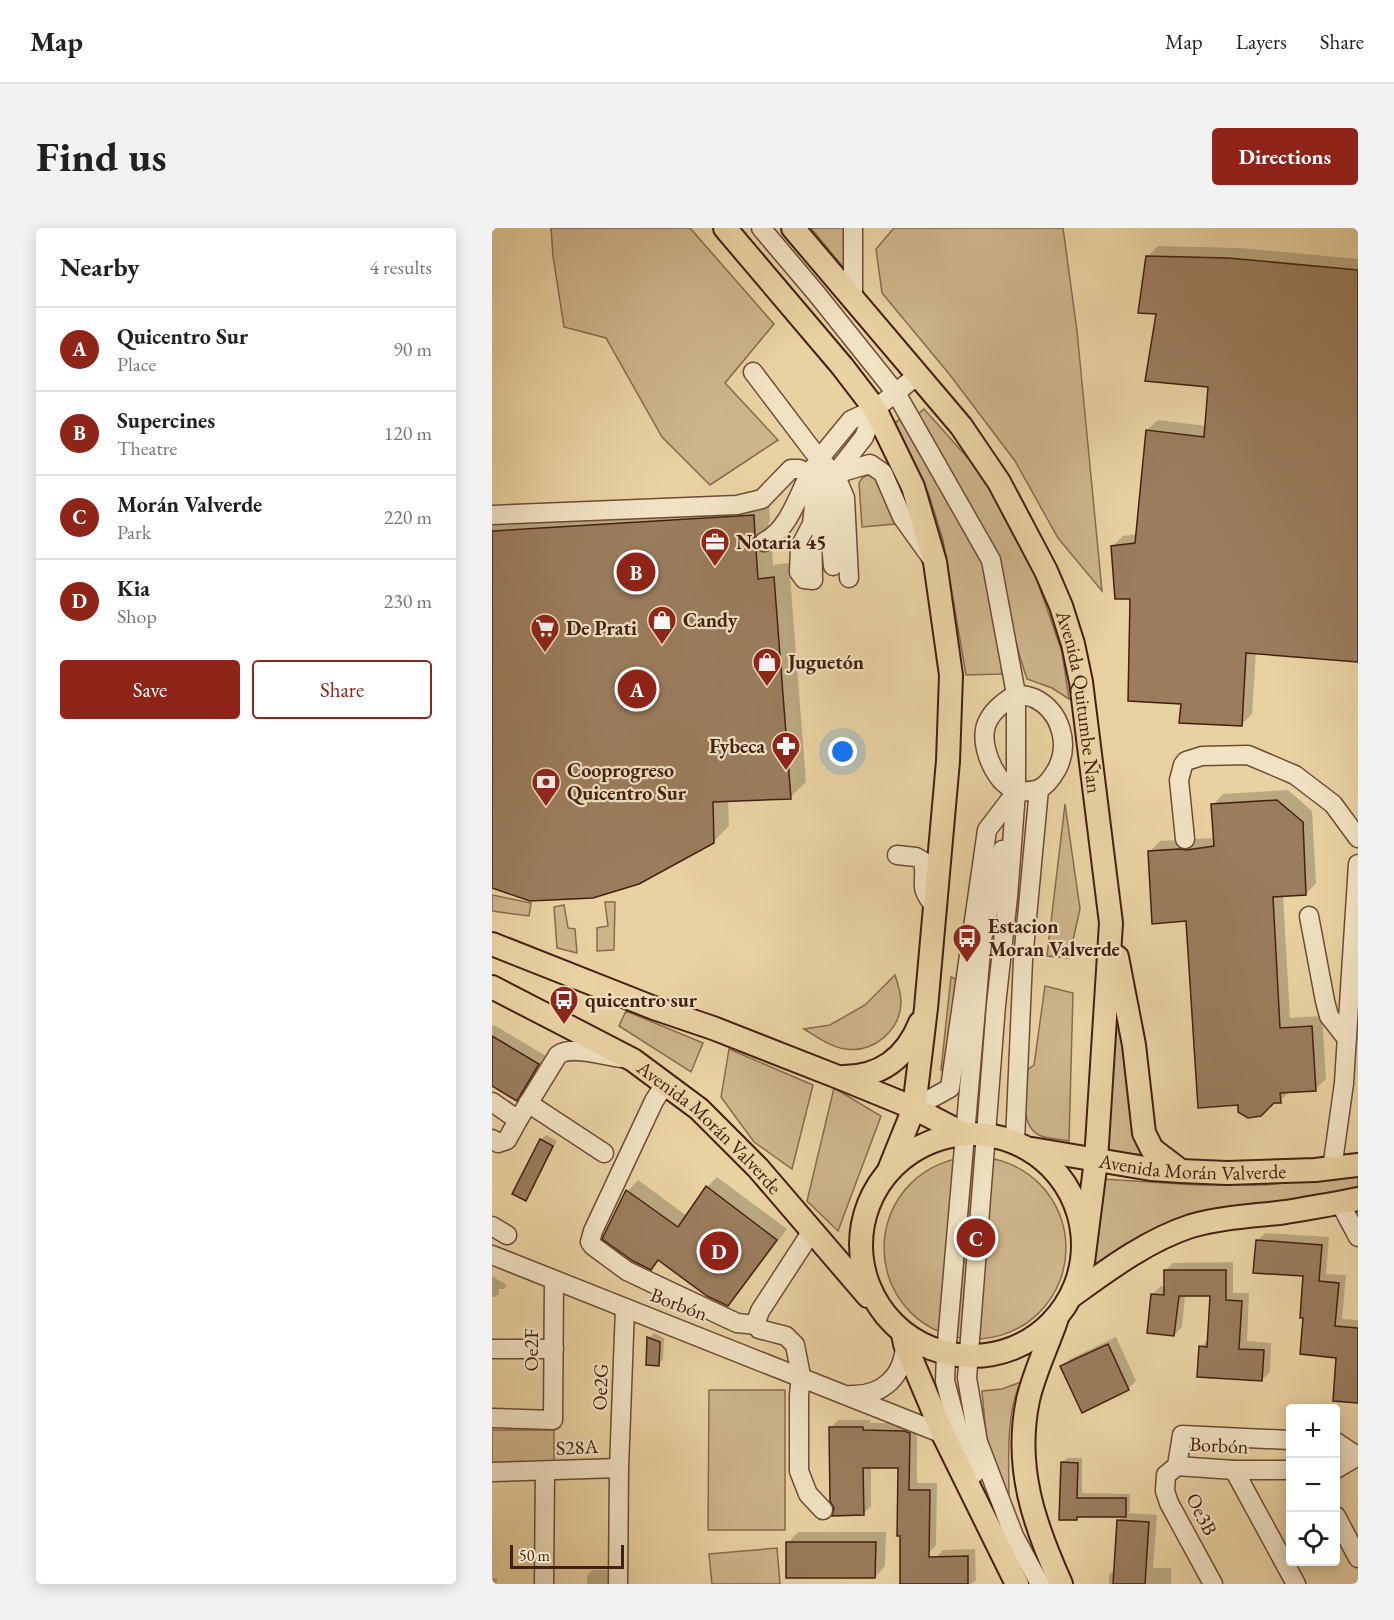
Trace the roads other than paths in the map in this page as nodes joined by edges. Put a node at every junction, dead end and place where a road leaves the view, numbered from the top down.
1 (725, 228) edge
2 (761, 228) edge
3 (793, 228) edge
4 (853, 228) edge
5 (853, 297) junction
6 (753, 372) dead end
7 (918, 375) junction
8 (896, 393) junction
9 (874, 409) junction
10 (814, 467) junction
11 (835, 474) junction
12 (492, 516) edge
13 (768, 540) dead end
14 (935, 562) junction
15 (833, 566) dead end
16 (849, 578) dead end
17 (813, 580) dead end
18 (1016, 694) junction
19 (1039, 789) junction
20 (1016, 792) junction
21 (1358, 838) edge
22 (1185, 839) dead end
23 (897, 855) dead end
24 (1358, 864) edge
25 (935, 907) junction
26 (1309, 916) dead end
27 (1111, 923) junction
28 (492, 944) edge
29 (492, 987) edge
30 (926, 1008) junction
31 (1347, 1040) junction
32 (633, 1060) junction
33 (838, 1077) junction
34 (665, 1084) junction
35 (492, 1102) edge
36 (528, 1103) junction
37 (914, 1108) junction
38 (518, 1119) junction
39 (972, 1134) junction
40 (492, 1139) edge
41 (1022, 1145) junction
42 (604, 1153) dead end
43 (1096, 1160) junction
44 (1358, 1165) edge
45 (1332, 1169) junction
46 (889, 1170) junction
47 (1180, 1171) junction
48 (1349, 1201) edge
49 (812, 1231) junction
50 (1358, 1237) edge
51 (492, 1255) edge
52 (1083, 1262) junction
53 (554, 1280) junction
54 (1073, 1295) junction
55 (625, 1308) junction
56 (886, 1318) junction
57 (1056, 1320) junction
58 (757, 1325) junction
59 (904, 1339) junction
60 (492, 1349) edge
61 (554, 1349) junction
62 (957, 1356) junction
63 (801, 1376) junction
64 (850, 1395) junction
65 (492, 1418) edge
66 (943, 1434) junction
67 (1286, 1440) edge
68 (1340, 1445) edge
69 (1358, 1456) edge
70 (1177, 1466) junction
71 (1340, 1466) edge
72 (619, 1468) junction
73 (1234, 1470) junction
74 (1286, 1470) edge
75 (545, 1471) junction
76 (492, 1472) edge
77 (823, 1510) dead end
78 (1340, 1525) edge
79 (1358, 1558) edge
80 (544, 1584) edge
81 (618, 1584) edge
82 (1017, 1584) edge
83 (1026, 1584) edge
84 (1040, 1584) edge
85 (1061, 1584) edge
86 (1213, 1584) edge
87 (1296, 1584) edge

1 - 9 main road
2 - 8 street
3 - 5 main road, Avenida Quitumbe Ñan
4 - 5 street
5 - 7 main road, Avenida Quitumbe Ñan
6 - 10 street
7 - 8 street
7 - 27 main road, Avenida Quitumbe Ñan
8 - 9 street
8 - 18 street
9 - 10 street
9 - 11 street
9 - 14 main road
10 - 11 street
10 - 12 street
10 - 13 street
10 - 17 street
11 - 14 street
11 - 15 street
11 - 16 street
14 - 25 main road
18 - 19 street
18 - 20 street
18 - 20 street
19 - 20 street
19 - 41 street
20 - 37 street
20 - 39 street
21 - 22 street
23 - 25 street
24 - 31 street
25 - 30 main road
26 - 31 street
27 - 43 main road, Avenida Quitumbe Ñan
27 - 47 main road
28 - 33 main road
29 - 32 main road, Avenida Morán Valverde
30 - 33 main road
30 - 37 main road
31 - 45 street
32 - 34 main road, Avenida Morán Valverde
32 - 36 street
33 - 37 main road
34 - 49 main road, Avenida Morán Valverde
34 - 58 street
35 - 38 street
36 - 38 street
36 - 42 street
37 - 39 main road
37 - 46 main road
38 - 40 street
39 - 41 main road, Avenida Morán Valverde
39 - 46 main road
39 - 62 street
41 - 43 main road, Avenida Morán Valverde
41 - 52 main road
43 - 47 main road, Avenida Morán Valverde
43 - 52 main road, Avenida Quitumbe Ñan
44 - 45 main road, Avenida Morán Valverde
45 - 47 main road, Avenida Morán Valverde
46 - 56 main road
48 - 50 street
48 - 54 main road
49 - 56 main road, Avenida Morán Valverde
49 - 58 street
51 - 53 street, Borbón
52 - 54 main road
53 - 55 street, Borbón
53 - 61 street, Oe2F
54 - 57 main road
55 - 63 street, Borbón
55 - 72 street, Oe2G
56 - 59 main road
57 - 62 main road
57 - 85 main road
58 - 63 street
59 - 62 main road
59 - 64 street
59 - 66 main road
60 - 61 street
61 - 65 street, Oe2F
62 - 83 street
62 - 84 street
63 - 64 street, Borbón
63 - 77 street
64 - 66 street, Borbón
66 - 82 main road
67 - 70 street, Borbón
68 - 69 street
69 - 71 street
70 - 73 street, Borbón
70 - 86 street, Oe3B
72 - 75 street, S28A
72 - 81 street, S28A
73 - 74 street, Borbón
73 - 87 street
75 - 76 street, S28A
75 - 80 street
78 - 79 street

